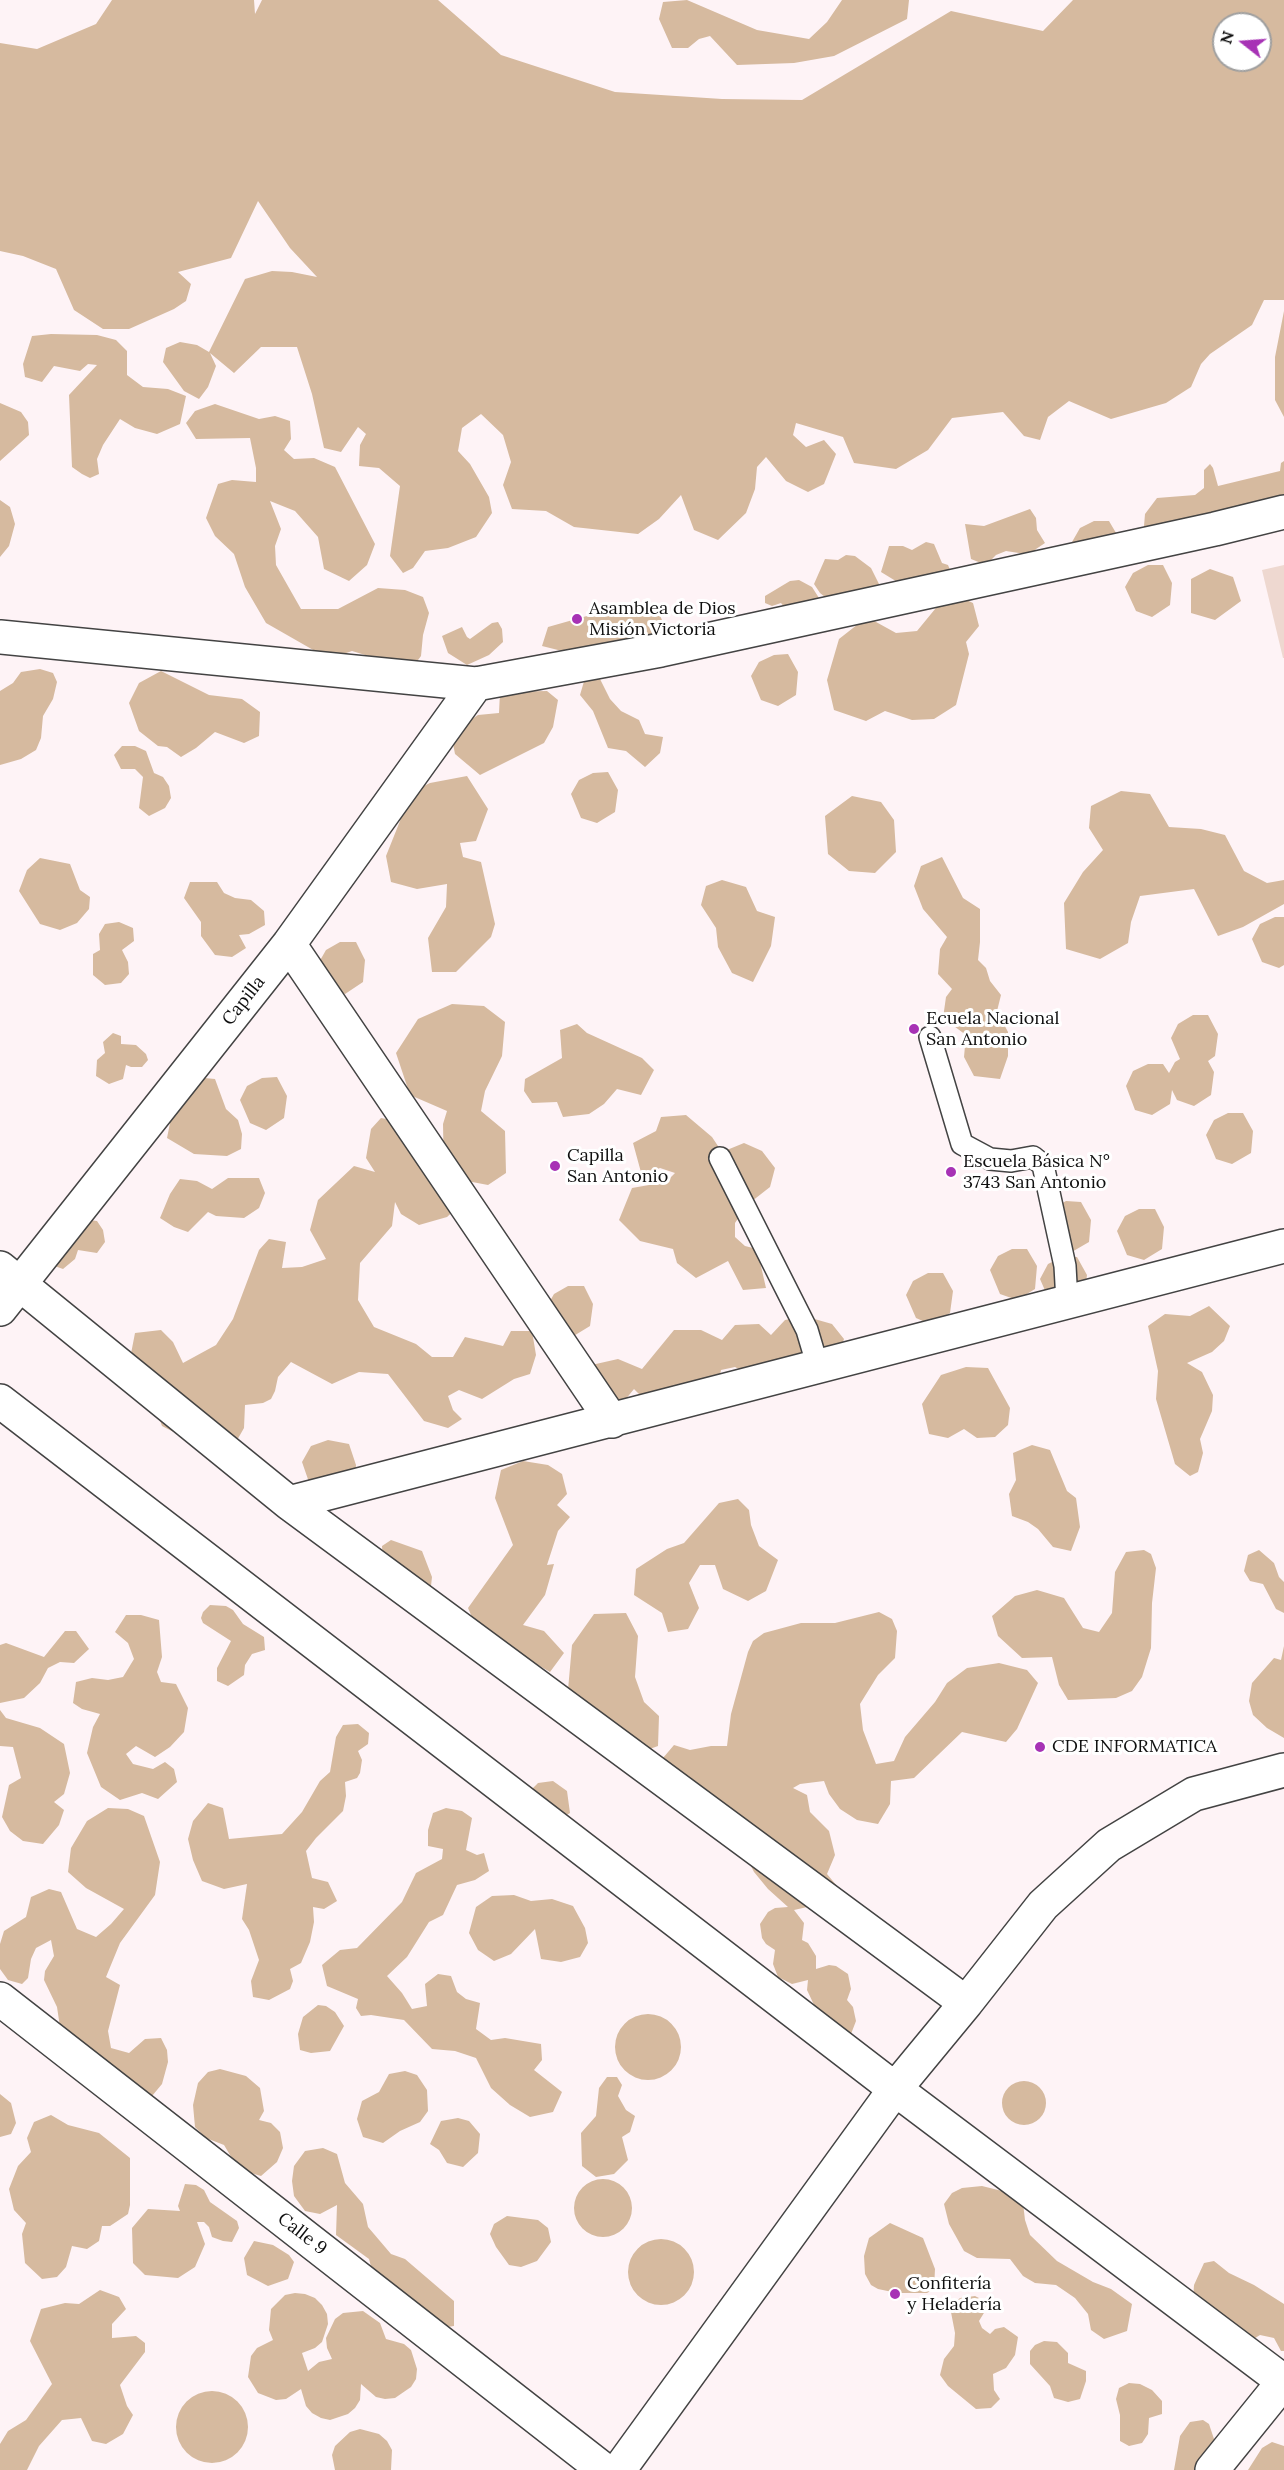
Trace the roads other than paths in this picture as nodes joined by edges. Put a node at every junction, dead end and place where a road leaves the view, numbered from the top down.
1 (1284, 512) edge
2 (0, 637) edge
3 (476, 684) junction
4 (289, 944) junction
5 (930, 1037) dead end
6 (720, 1158) dead end
7 (1284, 1246) edge
8 (7, 1287) edge
9 (1067, 1302) junction
10 (818, 1367) junction
11 (0, 1401) edge
12 (612, 1421) junction
13 (289, 1503) junction
14 (1284, 1770) edge
15 (0, 1999) edge
16 (966, 2003) junction
17 (895, 2090) junction
18 (1284, 2381) edge
19 (604, 2470) edge
20 (619, 2470) edge
21 (1212, 2470) edge

1 - 3 street
2 - 3 street
3 - 4 street, Capilla
4 - 8 street, Capilla
4 - 12 street
5 - 9 lane
6 - 10 lane
7 - 9 street
8 - 13 street
9 - 10 street
10 - 12 street
11 - 17 street
12 - 13 street
13 - 16 street
14 - 16 street
15 - 19 street, Calle 9
16 - 17 street
17 - 18 street
17 - 20 street
18 - 21 street

